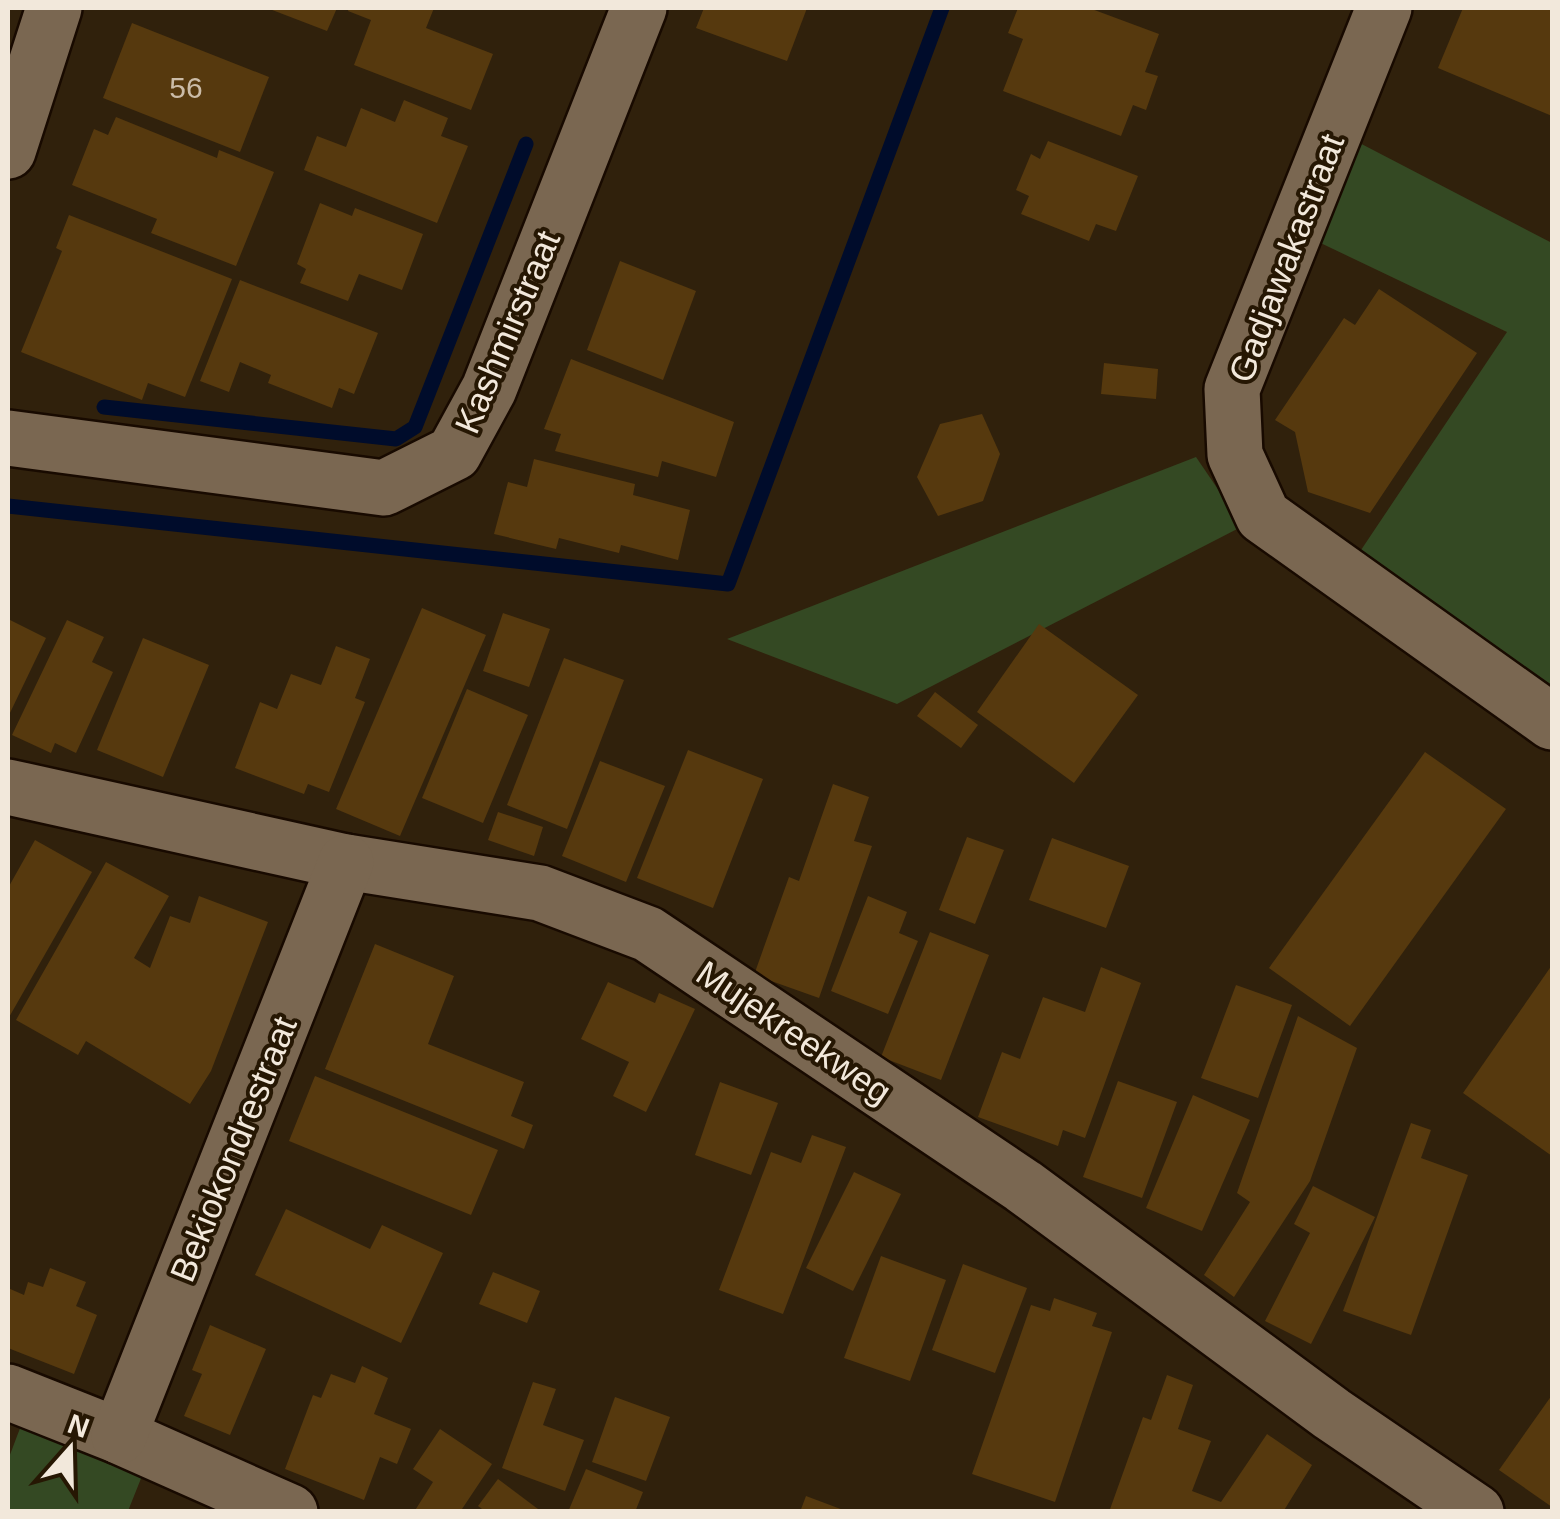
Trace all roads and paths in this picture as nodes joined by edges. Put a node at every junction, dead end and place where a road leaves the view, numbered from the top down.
1 (54, 8) edge
2 (639, 8) edge
3 (1384, 8) edge
4 (8, 151) edge
5 (8, 438) edge
6 (1552, 722) edge
7 (8, 787) edge
8 (346, 862) junction
9 (8, 1392) edge
10 (119, 1436) junction
11 (290, 1512) edge
12 (1476, 1512) edge

1 - 4 street
2 - 5 street, Kashmirstraat
3 - 6 street, Gadjawakastraat
7 - 8 street, Mujekreekweg
8 - 10 street, Bekiokondrestraat
8 - 12 street, Mujekreekweg
9 - 10 street
10 - 11 street

